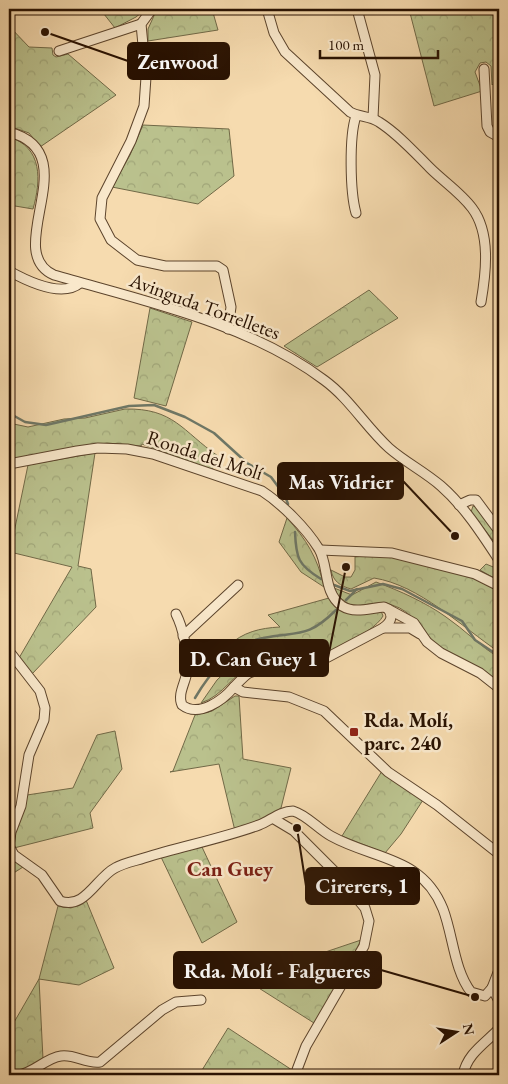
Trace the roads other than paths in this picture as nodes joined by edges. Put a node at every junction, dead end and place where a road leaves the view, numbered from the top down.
1 (152, 9) edge
2 (267, 9) edge
3 (357, 9) edge
4 (141, 24) junction
5 (59, 51) dead end
6 (484, 69) dead end
7 (356, 116) junction
8 (373, 118) junction
9 (9, 132) edge
10 (499, 137) edge
11 (356, 213) dead end
12 (9, 271) edge
13 (80, 282) junction
14 (481, 302) dead end
15 (228, 329) junction
16 (9, 464) edge
17 (459, 505) junction
18 (499, 531) edge
19 (320, 550) junction
20 (497, 556) edge
21 (238, 585) dead end
22 (499, 586) edge
23 (388, 609) junction
24 (176, 614) dead end
25 (383, 628) junction
26 (183, 636) junction
27 (422, 636) junction
28 (9, 651) edge
29 (234, 687) junction
30 (499, 688) edge
31 (274, 819) junction
32 (499, 854) edge
33 (499, 970) edge
34 (492, 988) junction
35 (202, 1000) dead end
36 (499, 1001) edge
37 (499, 1029) edge
38 (9, 1074) edge
39 (18, 1075) edge
40 (295, 1075) edge
41 (463, 1075) edge

1 - 4 street
2 - 7 street
3 - 8 street
4 - 5 street
4 - 15 street
6 - 10 street
7 - 8 street
7 - 11 street
8 - 14 street
9 - 13 street, Avinguda Torrelletes
12 - 13 street
13 - 15 street, Avinguda Torrelletes
15 - 17 street, Avinguda Torrelletes
16 - 19 street, Ronda del Molí
17 - 18 street
17 - 20 street, Avinguda Torrelletes
19 - 22 street
19 - 23 street, Ronda del Molí
21 - 26 street
23 - 25 street
23 - 27 street
24 - 26 street
25 - 27 street
25 - 29 street
26 - 29 street
27 - 30 street
28 - 31 street
29 - 32 street
31 - 34 street
31 - 40 street
33 - 34 street
34 - 36 street
35 - 39 street
37 - 41 street
38 - 39 street

